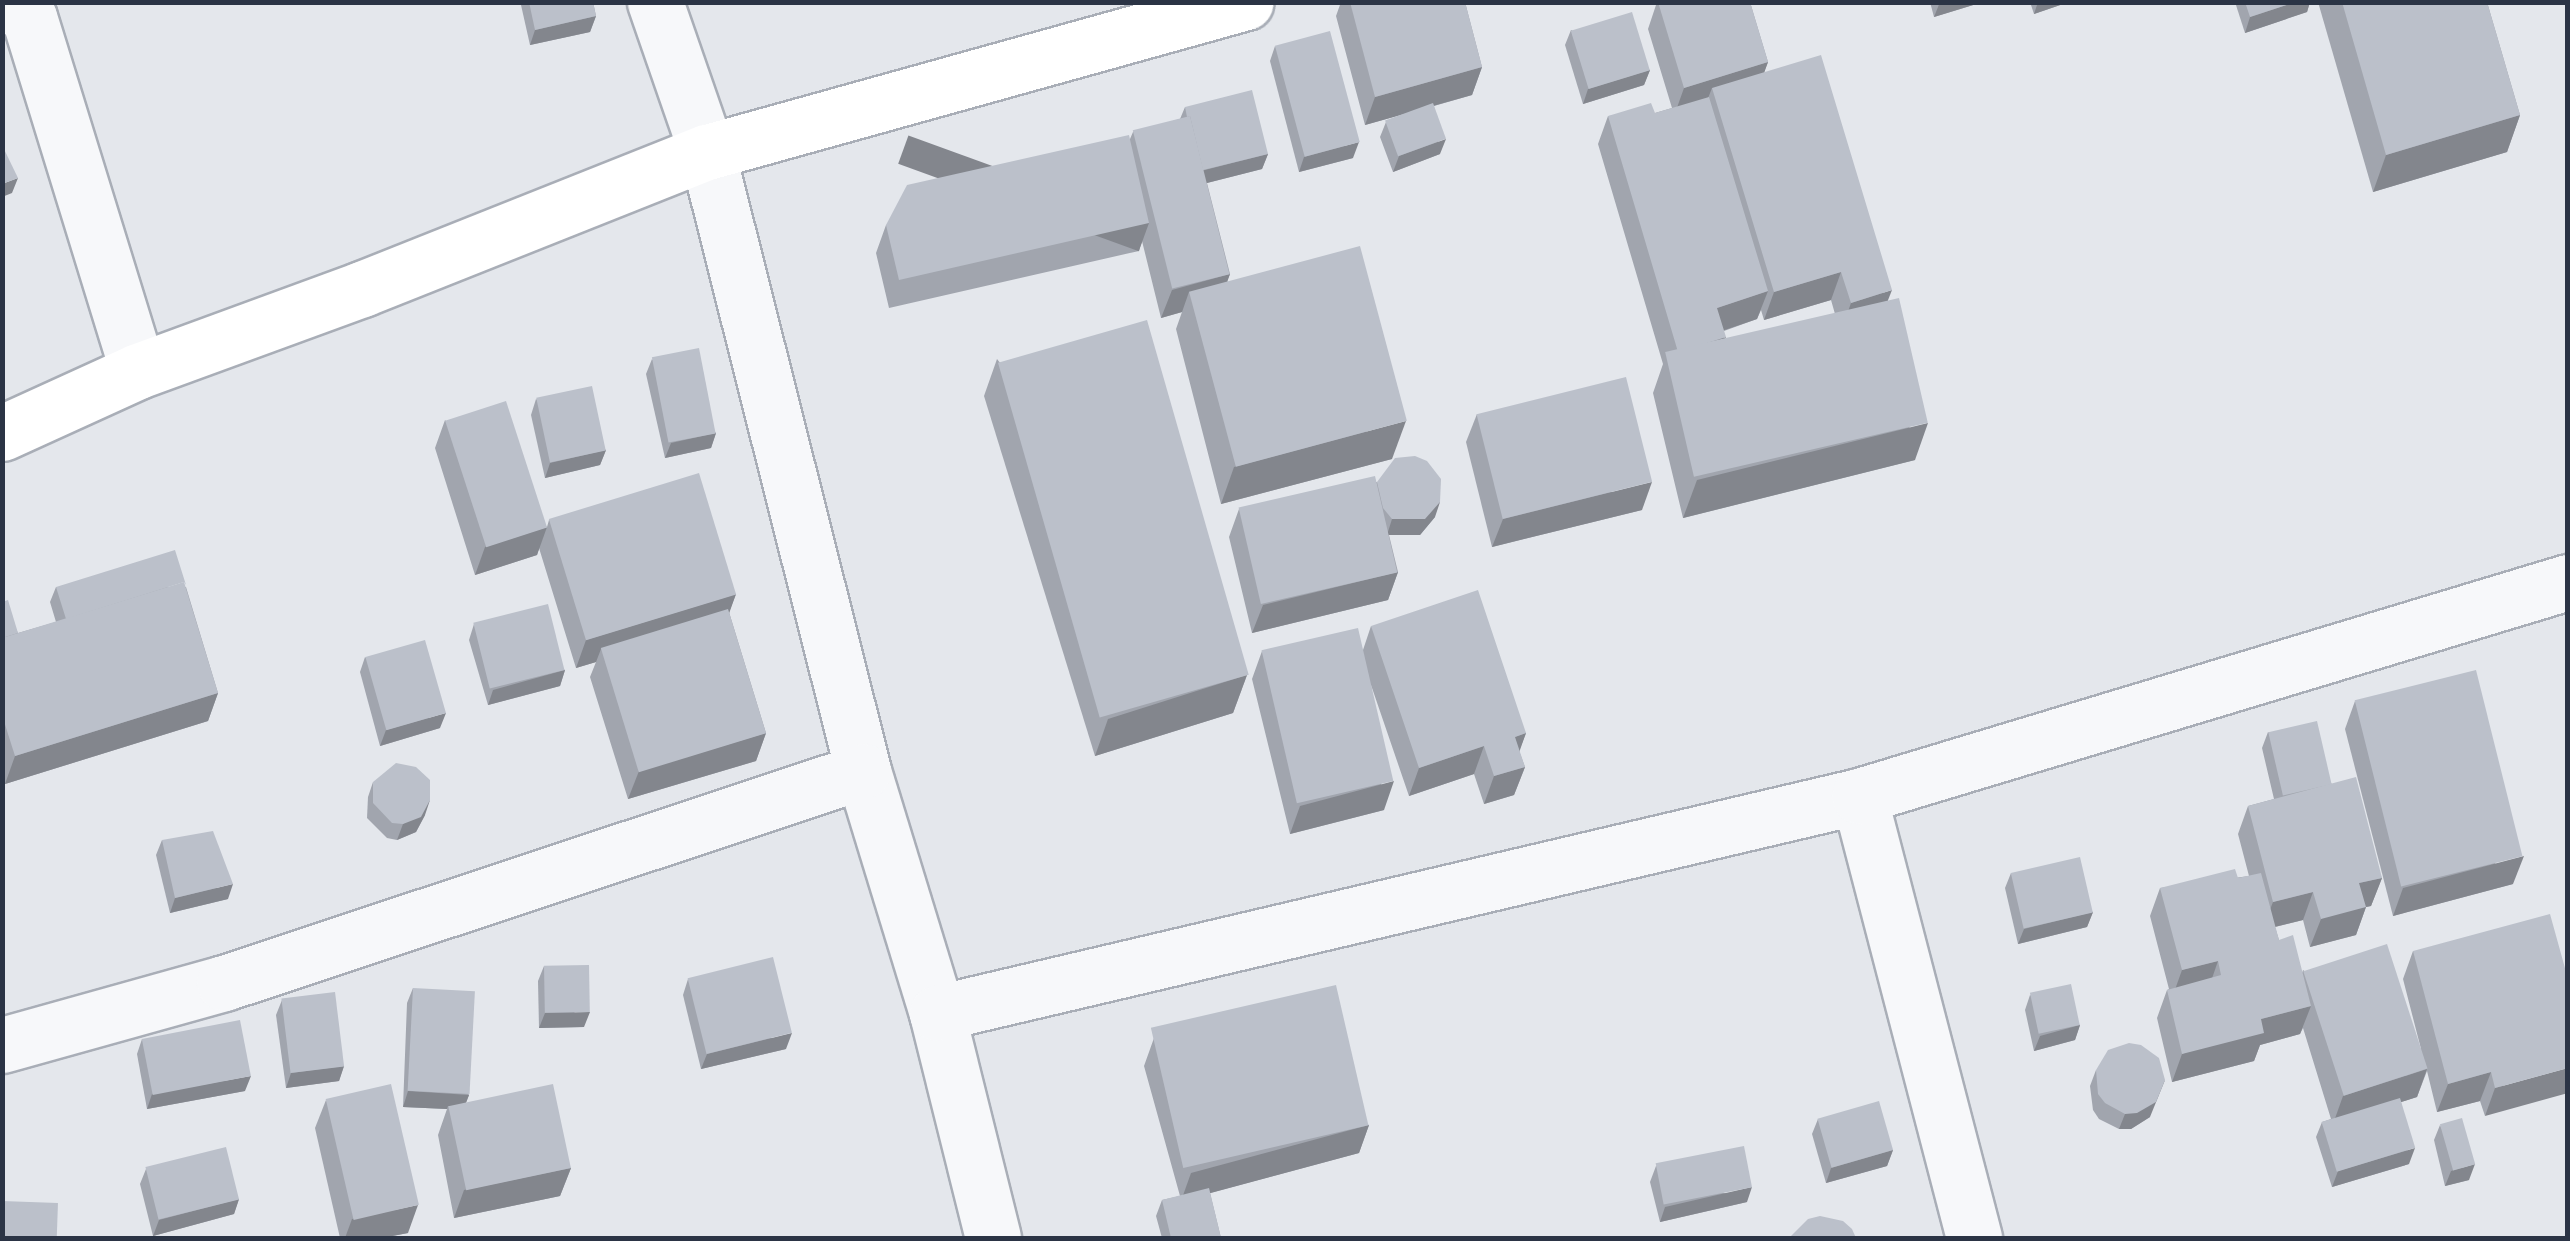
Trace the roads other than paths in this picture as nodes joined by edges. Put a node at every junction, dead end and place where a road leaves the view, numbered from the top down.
1 (8, 2) edge
2 (655, 2) edge
3 (1246, 2) edge
4 (707, 152) junction
5 (138, 371) junction
6 (2, 433) edge
7 (2568, 582) edge
8 (863, 771) junction
9 (1859, 796) junction
10 (937, 1013) junction
11 (2, 1045) edge
12 (994, 1238) edge
13 (1974, 1238) edge

1 - 5 street
2 - 4 street
3 - 4 highway
4 - 5 highway
4 - 8 street
5 - 6 highway
7 - 9 street
8 - 10 street
8 - 11 street
9 - 10 street
9 - 13 street
10 - 12 street

